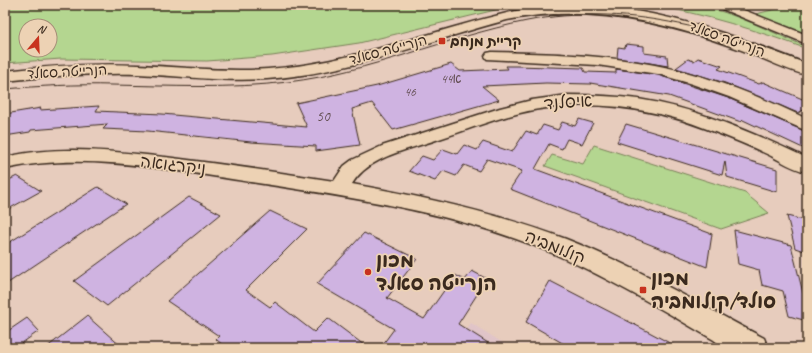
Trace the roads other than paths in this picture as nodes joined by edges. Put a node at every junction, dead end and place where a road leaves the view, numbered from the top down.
1 (549, 5) edge
2 (600, 5) edge
3 (721, 5) edge
4 (807, 40) edge
5 (492, 56) dead end
6 (807, 56) edge
7 (807, 70) edge
8 (5, 72) edge
9 (5, 76) edge
10 (807, 126) edge
11 (5, 163) edge
12 (807, 166) edge
13 (340, 189) junction
14 (754, 348) edge

1 - 8 main road, הנרייטה סאלד
2 - 6 main road, הנרייטה סאלד
3 - 4 street
5 - 10 street
7 - 9 main road, הנרייטה סאלד
11 - 13 street, ניקרגואה
12 - 13 street, איסלנד
13 - 14 street, קולומביה

